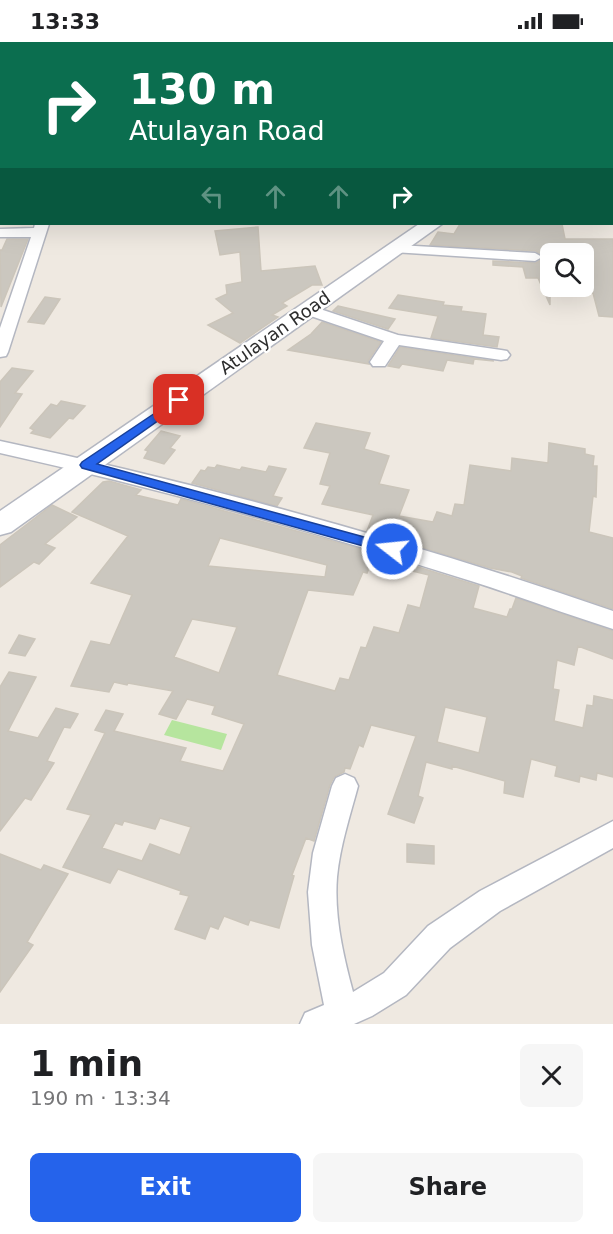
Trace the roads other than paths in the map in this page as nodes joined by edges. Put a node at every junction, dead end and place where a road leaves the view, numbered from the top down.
1 (431, 225) edge
2 (41, 228) edge
3 (0, 233) edge
4 (398, 249) junction
5 (535, 257) dead end
6 (308, 310) junction
7 (394, 339) junction
8 (0, 352) edge
9 (501, 355) dead end
10 (379, 362) dead end
11 (0, 447) edge
12 (87, 465) junction
13 (0, 525) edge
14 (613, 621) edge
15 (345, 786) dead end
16 (613, 834) edge
17 (329, 1019) edge

1 - 4 main road, Atulayan Road
2 - 3 street
2 - 8 street
4 - 5 street
4 - 6 main road, Atulayan Road
6 - 7 street
6 - 12 main road, Atulayan Road
7 - 9 street
7 - 10 street
11 - 12 street
12 - 13 main road, Atulayan Road
12 - 14 street
15 - 17 street
16 - 17 street

